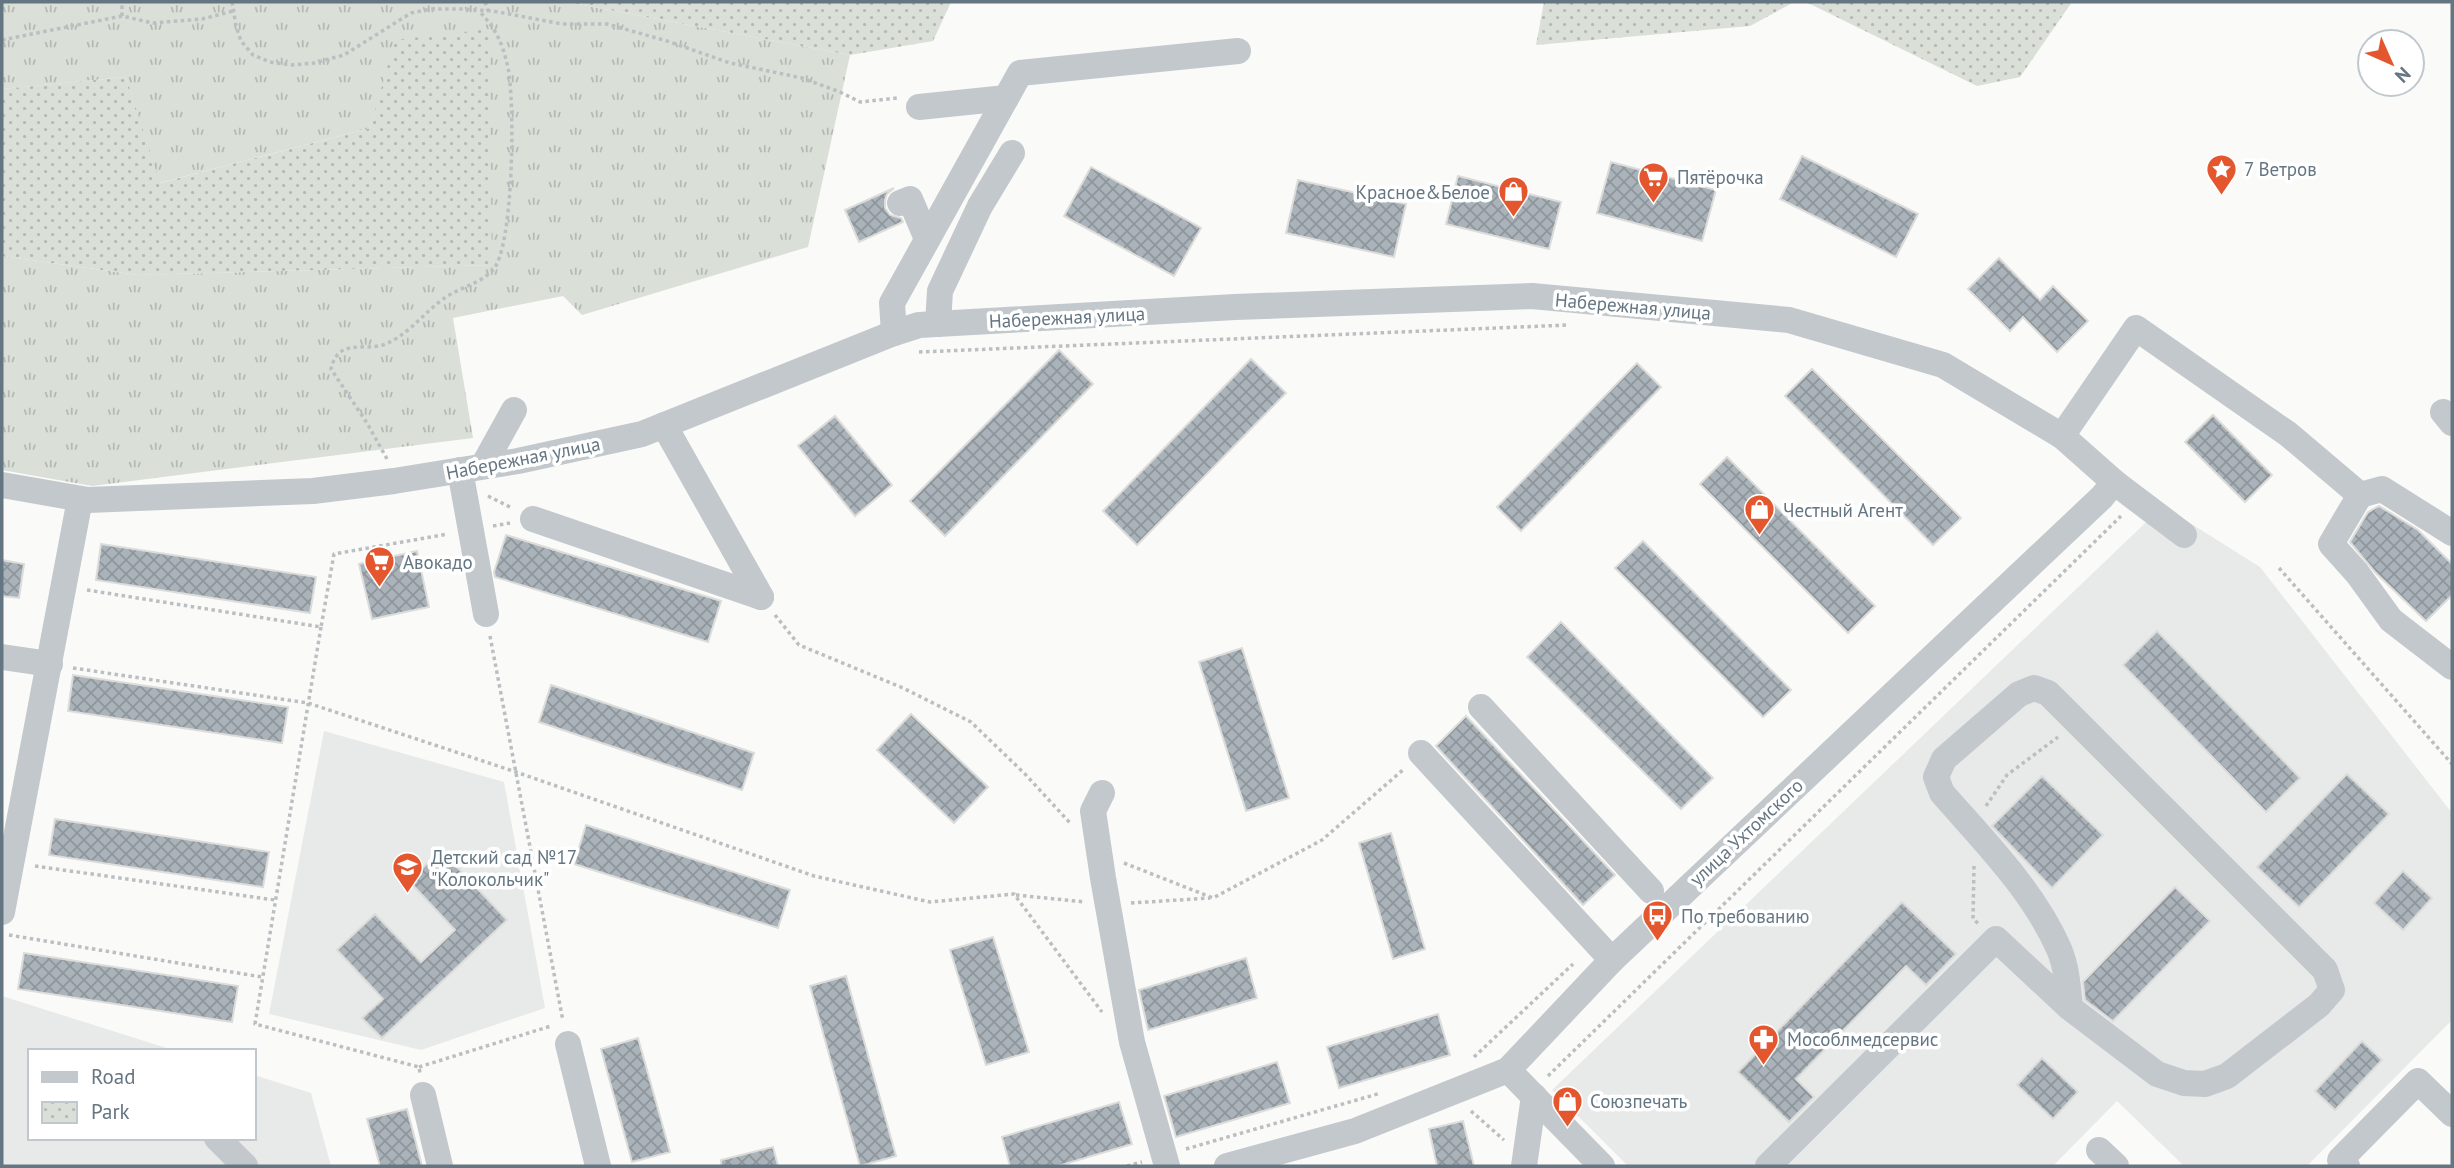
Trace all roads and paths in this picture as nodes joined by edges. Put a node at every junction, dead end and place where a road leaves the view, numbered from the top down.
1 (122, 2) edge
2 (232, 2) edge
3 (485, 2) edge
4 (234, 10) junction
5 (479, 10) junction
6 (488, 11) junction
7 (122, 16) junction
8 (2, 40) edge
9 (1238, 51) dead end
10 (836, 90) dead end
11 (1006, 98) junction
12 (919, 107) dead end
13 (1012, 153) dead end
14 (901, 203) dead end
15 (927, 239) junction
16 (938, 324) junction
17 (1570, 325) dead end
18 (894, 332) junction
19 (912, 352) dead end
20 (514, 410) dead end
21 (664, 425) junction
22 (2062, 436) junction
23 (468, 473) junction
24 (394, 481) junction
25 (2114, 482) junction
26 (2, 485) edge
27 (2360, 495) junction
28 (80, 499) junction
29 (2121, 516) dead end
30 (533, 519) junction
31 (471, 531) junction
32 (2452, 533) edge
33 (2184, 536) dead end
34 (2278, 568) dead end
35 (64, 587) junction
36 (761, 597) junction
37 (486, 614) joint
38 (321, 627) junction
39 (2, 657) edge
40 (50, 664) junction
41 (2452, 667) edge
42 (309, 703) junction
43 (1481, 707) dead end
44 (2075, 720) junction
45 (1421, 753) joint
46 (2452, 764) edge
47 (516, 772) junction
48 (2007, 775) dead end
49 (1102, 793) dead end
50 (1071, 824) dead end
51 (1099, 853) junction
52 (11, 863) junction
53 (1651, 891) dead end
54 (275, 900) junction
55 (2, 912) edge
56 (2, 933) edge
57 (1604, 951) junction
58 (262, 977) junction
59 (2070, 1008) junction
60 (1104, 1014) dead end
61 (568, 1044) dead end
62 (1469, 1062) dead end
63 (419, 1067) junction
64 (1508, 1070) junction
65 (1392, 1090) dead end
66 (1536, 1090) junction
67 (423, 1095) joint
68 (1473, 1111) dead end
69 (2452, 1114) edge
70 (219, 1140) edge
71 (1287, 1158) edge
72 (1166, 1161) edge
73 (1525, 1164) edge
74 (246, 1166) edge
75 (440, 1166) edge
76 (598, 1166) edge
77 (1127, 1166) edge
78 (1227, 1166) edge
79 (1602, 1166) edge
80 (1768, 1166) edge
81 (2347, 1166) edge

1 - 7 path
2 - 4 path
3 - 6 path
4 - 5 path
4 - 7 path
5 - 6 path
5 - 24 path
6 - 10 path
7 - 8 path
9 - 11 street
11 - 12 street
11 - 15 street
13 - 16 street
14 - 15 street
15 - 18 street
16 - 18 street, Набережная улица
16 - 22 street, Набережная улица
17 - 19 path
18 - 21 street, Набережная улица
20 - 23 street
21 - 23 street, Набережная улица
21 - 36 street
22 - 25 street, Набережная улица
22 - 27 street
23 - 24 street, Набережная улица
23 - 30 path
23 - 31 street
24 - 28 street, Набережная улица
25 - 33 street, Набережная улица
25 - 57 street, улица Ухтомского
26 - 28 street, Набережная улица
27 - 32 street
27 - 41 street
28 - 35 street
29 - 66 path
30 - 31 path
30 - 36 street
31 - 37 street
31 - 38 path
34 - 46 path
35 - 38 path
35 - 40 street
36 - 50 path
37 - 47 path
38 - 42 path
39 - 40 street
40 - 42 path
40 - 52 street
42 - 47 path
42 - 54 path
43 - 53 street
44 - 48 path
44 - 59 street
44 - 59 street
45 - 51 path
45 - 57 street
47 - 60 path
47 - 63 path
49 - 51 street
51 - 72 street
52 - 54 path
52 - 55 street
54 - 58 path
56 - 58 path
57 - 62 path
57 - 64 street, улица Ухтомского
58 - 63 path
59 - 80 street
61 - 76 street
63 - 67 path
64 - 66 street
64 - 71 street, улица Ухтомского
65 - 72 path
66 - 73 street
66 - 79 street
67 - 75 street
68 - 73 path
69 - 81 street
70 - 74 street
71 - 78 street, улица Ухтомского
72 - 77 path

